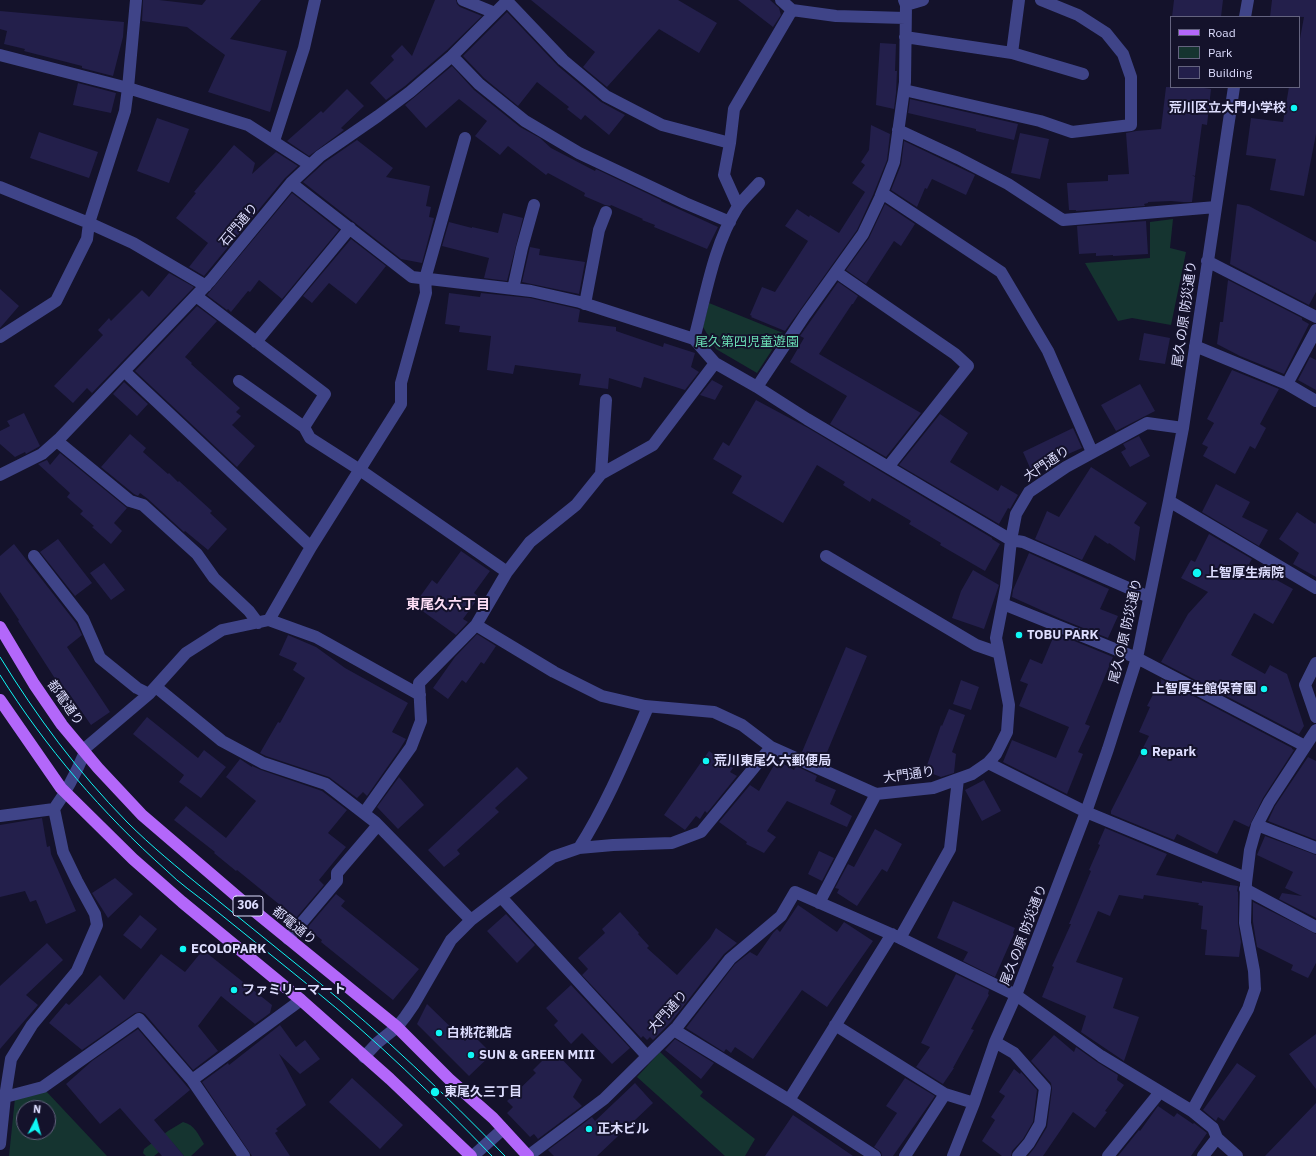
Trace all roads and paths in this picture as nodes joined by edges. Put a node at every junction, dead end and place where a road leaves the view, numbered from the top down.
1 (136, 0) edge
2 (316, 0) edge
3 (463, 0) edge
4 (508, 0) edge
5 (781, 0) edge
6 (923, 0) edge
7 (1019, 0) edge
8 (1041, 0) edge
9 (1248, 0) edge
10 (905, 3) edge
11 (792, 10) junction
12 (495, 14) junction
13 (1245, 16) edge
14 (905, 18) junction
15 (905, 37) junction
16 (1012, 53) junction
17 (0, 55) edge
18 (452, 56) junction
19 (1083, 74) dead end
20 (128, 88) junction
21 (1234, 88) edge
22 (904, 90) junction
23 (898, 130) junction
24 (465, 138) dead end
25 (274, 141) junction
26 (730, 143) junction
27 (310, 165) junction
28 (760, 182) dead end
29 (291, 184) junction
30 (0, 187) edge
31 (882, 193) junction
32 (534, 205) dead end
33 (738, 206) junction
34 (1216, 207) junction
35 (606, 212) dead end
36 (730, 222) junction
37 (89, 223) junction
38 (350, 228) junction
39 (1207, 261) junction
40 (836, 272) junction
41 (425, 279) junction
42 (206, 286) junction
43 (513, 290) junction
44 (196, 296) junction
45 (585, 304) junction
46 (1316, 317) edge
47 (1316, 330) edge
48 (0, 337) edge
49 (694, 338) junction
50 (256, 342) junction
51 (1195, 346) junction
52 (715, 363) junction
53 (124, 371) junction
54 (239, 381) dead end
55 (1287, 384) junction
56 (757, 387) junction
57 (606, 400) dead end
58 (1316, 401) edge
59 (304, 427) junction
60 (1182, 428) junction
61 (57, 441) junction
62 (1092, 452) junction
63 (888, 467) junction
64 (360, 470) junction
65 (601, 474) junction
66 (0, 475) edge
67 (1169, 501) junction
68 (1011, 540) junction
69 (311, 547) junction
70 (34, 556) dead end
71 (826, 556) dead end
72 (507, 572) junction
73 (1316, 588) edge
74 (1149, 598) junction
75 (1003, 604) junction
76 (263, 621) junction
77 (476, 625) junction
78 (0, 627) edge
79 (999, 653) junction
80 (1137, 658) junction
81 (1316, 663) edge
82 (153, 690) junction
83 (420, 695) junction
84 (0, 700) edge
85 (648, 707) junction
86 (1316, 718) edge
87 (1316, 730) edge
88 (1305, 746) junction
89 (771, 747) junction
90 (84, 751) junction
91 (988, 763) junction
92 (958, 779) junction
93 (66, 792) junction
94 (876, 794) junction
95 (54, 810) junction
96 (1086, 812) junction
97 (364, 813) junction
98 (0, 816) edge
99 (378, 825) junction
100 (1257, 825) junction
101 (579, 848) junction
102 (1316, 848) edge
103 (1246, 884) junction
104 (501, 897) junction
105 (819, 903) junction
106 (471, 920) junction
107 (1316, 927) edge
108 (896, 936) junction
109 (288, 939) junction
110 (1016, 995) junction
111 (301, 1000) junction
112 (835, 1025) junction
113 (397, 1027) junction
114 (674, 1030) junction
115 (995, 1042) junction
116 (647, 1056) junction
117 (364, 1057) junction
118 (192, 1080) junction
119 (1160, 1092) junction
120 (945, 1094) junction
121 (5, 1098) junction
122 (789, 1100) junction
123 (974, 1103) junction
124 (1192, 1111) junction
125 (503, 1129) junction
126 (1217, 1138) junction
127 (0, 1144) edge
128 (467, 1154) edge
129 (244, 1156) edge
130 (528, 1156) edge
131 (875, 1156) edge
132 (905, 1156) edge
133 (953, 1156) edge
134 (1018, 1156) edge
135 (1108, 1156) edge
136 (1203, 1156) edge
137 (1237, 1156) edge

1 - 20 street
2 - 25 street
3 - 12 street
4 - 12 street, 石門通り
4 - 26 street
5 - 11 street
6 - 10 street
7 - 16 street
8 - 22 street
9 - 13 street
10 - 14 street
11 - 14 street
11 - 26 street
12 - 18 street, 石門通り
14 - 15 street
15 - 16 street
15 - 22 street
16 - 19 street
17 - 20 street
18 - 27 street, 石門通り
18 - 36 street
20 - 25 street
20 - 37 street
21 - 34 street, 尾久の原 防災通り
22 - 23 street
23 - 31 street
23 - 34 street
24 - 41 street
25 - 27 street
26 - 33 street
27 - 29 street, 石門通り
28 - 33 street
29 - 38 street
29 - 42 street, 石門通り
30 - 37 street
31 - 40 street
31 - 62 street
32 - 43 street
33 - 36 street
34 - 39 street, 尾久の原 防災通り
35 - 45 street
36 - 49 street
37 - 42 street
37 - 48 street
38 - 41 street
38 - 50 street
39 - 46 street
39 - 51 street, 尾久の原 防災通り
40 - 56 street
40 - 63 street
41 - 43 street
41 - 64 street
42 - 44 street, 石門通り
43 - 45 street
44 - 50 street
44 - 53 street, 石門通り
45 - 49 street
47 - 55 street
49 - 52 street
50 - 59 street
51 - 55 street
51 - 60 street, 尾久の原 防災通り
52 - 56 street
52 - 65 street
53 - 61 street, 石門通り
53 - 69 street
54 - 59 street
55 - 58 street
56 - 63 street
57 - 65 street
59 - 64 street
60 - 62 street, 大門通り
60 - 67 street, 尾久の原 防災通り
61 - 66 street, 石門通り
61 - 76 street
62 - 68 street, 大門通り
63 - 68 street
64 - 69 street
64 - 72 street
65 - 72 street
67 - 73 street
67 - 74 street, 尾久の原 防災通り
68 - 74 street
68 - 75 street, 大門通り
69 - 76 street
70 - 82 street
71 - 79 street
72 - 77 street
74 - 80 street, 尾久の原 防災通り
75 - 79 street, 大門通り
75 - 80 street
76 - 82 street
76 - 83 street
77 - 83 street
77 - 85 street
78 - 90 main road, 都電通り / 306
79 - 91 street, 大門通り
80 - 88 street
80 - 96 street, 尾久の原 防災通り
81 - 86 street
82 - 90 street
82 - 97 street
83 - 97 street
84 - 93 main road
85 - 89 street
85 - 101 street
87 - 88 street
88 - 100 street
89 - 94 street
89 - 101 street
90 - 93 street
90 - 109 main road, 都電通り / 306
91 - 92 street, 大門通り
91 - 96 street
92 - 94 street, 大門通り
92 - 108 street
93 - 95 street
93 - 111 main road
94 - 105 street, 大門通り
95 - 98 street
95 - 121 street
96 - 103 street
96 - 110 street, 尾久の原 防災通り
97 - 99 street
99 - 106 street
99 - 109 street
100 - 102 street
100 - 103 street
101 - 104 street
103 - 107 street
103 - 124 street
104 - 106 street
104 - 116 street
105 - 108 street
105 - 114 street, 大門通り
106 - 113 street
108 - 110 street
108 - 112 street
109 - 113 main road, 都電通り / 306
110 - 115 street, 尾久の原 防災通り
110 - 119 street
111 - 117 main road
111 - 118 street
112 - 120 street
112 - 122 street
113 - 117 street
113 - 125 main road, 都電通り / 306
114 - 116 street, 大門通り
114 - 122 street
115 - 123 street, 尾久の原 防災通り
115 - 134 street
116 - 130 street, 大門通り
117 - 128 main road
118 - 121 street
118 - 129 street
119 - 124 street
119 - 135 street
120 - 123 street
120 - 132 street
121 - 127 street
122 - 131 street
123 - 133 street, 尾久の原 防災通り
124 - 126 street
125 - 128 street
125 - 130 main road, 都電通り / 306
126 - 136 street
126 - 137 street

